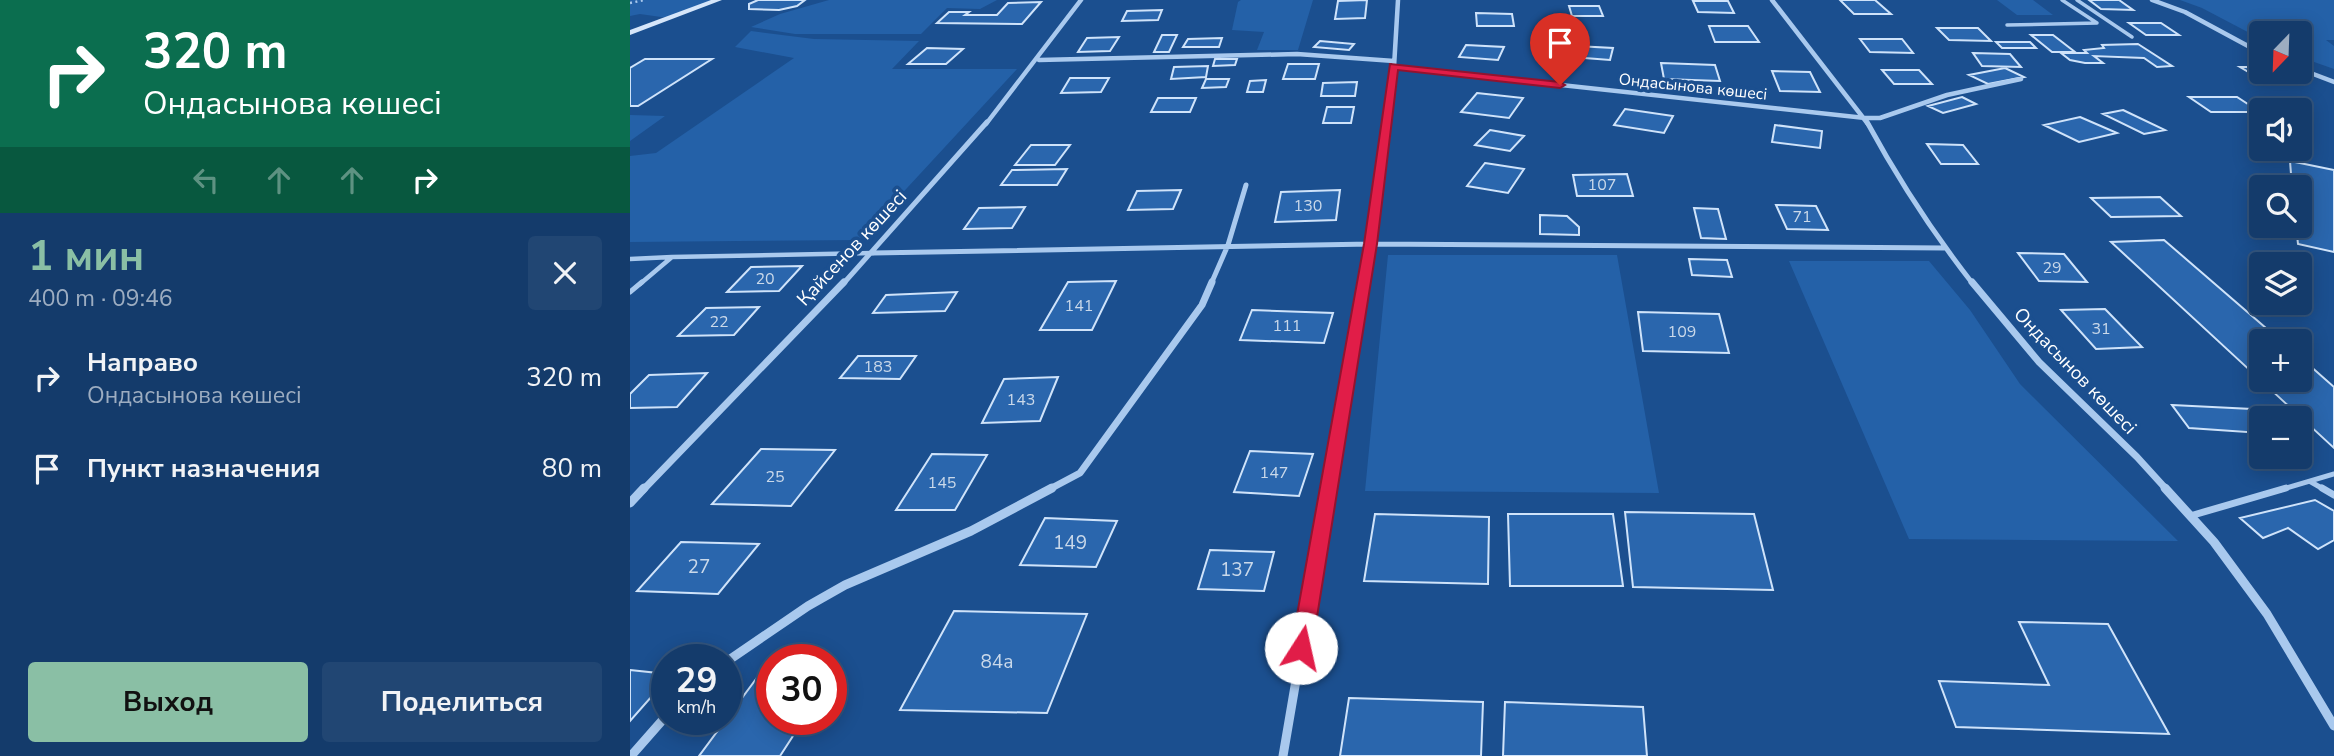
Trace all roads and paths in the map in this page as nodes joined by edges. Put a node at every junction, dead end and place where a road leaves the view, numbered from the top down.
1 (644, 0) edge
2 (718, 0) edge
3 (1081, 0) edge
4 (1398, 0) edge
5 (1772, 0) edge
6 (2062, 0) edge
7 (2077, 0) edge
8 (2152, 0) edge
9 (630, 3) edge
10 (2007, 25) dead end
11 (630, 33) edge
12 (2132, 37) dead end
13 (2249, 47) edge
14 (1039, 60) junction
15 (1394, 64) junction
16 (2312, 74) edge
17 (2021, 79) dead end
18 (2334, 82) edge
19 (1865, 118) junction
20 (1246, 185) dead end
21 (1371, 244) junction
22 (1228, 245) junction
23 (1945, 248) junction
24 (873, 253) junction
25 (672, 257) junction
26 (630, 259) edge
27 (630, 292) edge
28 (2334, 474) edge
29 (2311, 482) junction
30 (2334, 495) edge
31 (630, 503) edge
32 (2190, 516) junction
33 (742, 651) edge
34 (2334, 726) edge
35 (651, 733) edge
36 (631, 756) edge
37 (1283, 756) edge

1 - 9 path
2 - 11 street
3 - 14 street, Қайсенов көшесі
4 - 15 street
5 - 19 street, Ондасынов көшесі
6 - 10 lane
7 - 12 lane
8 - 13 street
14 - 15 street, Ондасынова көшесі
14 - 24 street, Қайсенов көшесі
15 - 19 street, Ондасынова көшесі
15 - 21 street
16 - 18 street
17 - 19 street, Ондасынова көшесі
19 - 23 street, Ондасынов көшесі
20 - 22 street
21 - 22 street
21 - 23 street
21 - 37 street
22 - 24 street
22 - 33 street
23 - 32 street, Ондасынов көшесі
24 - 25 lane
24 - 31 street, Қайсенов көшесі
25 - 26 lane
25 - 27 lane
28 - 29 lane
29 - 30 lane
29 - 32 lane
32 - 34 street, Ондасынов көшесі
35 - 36 street

